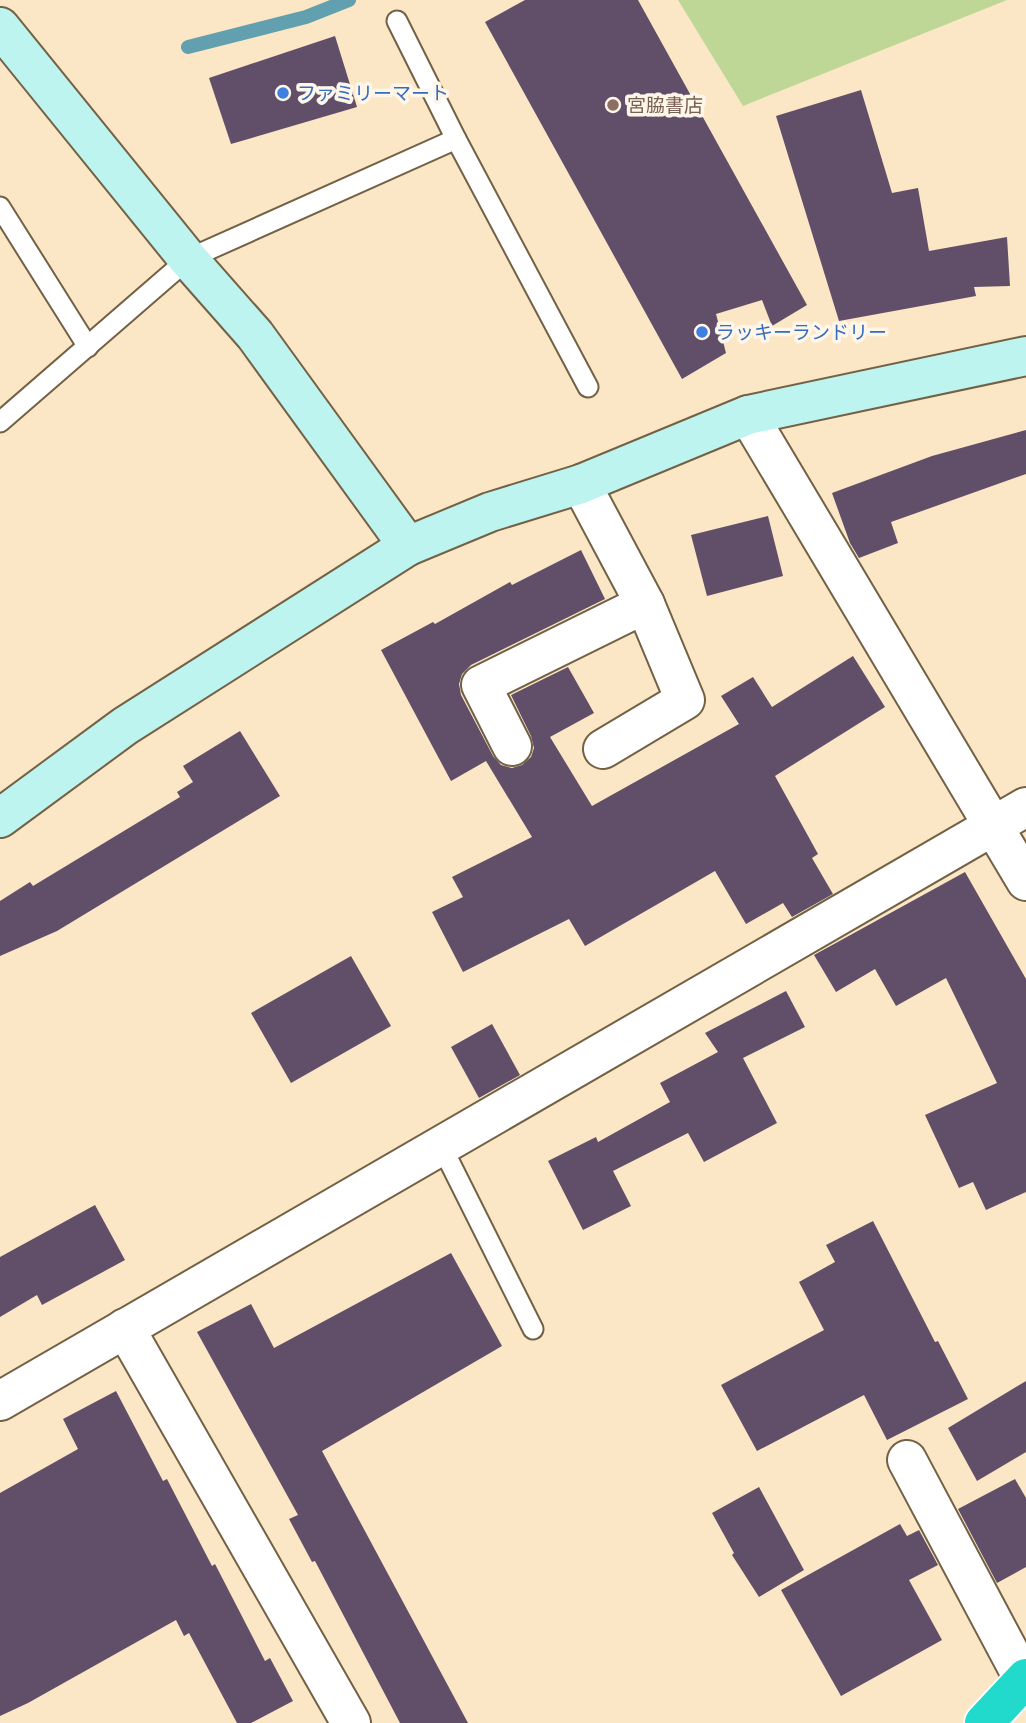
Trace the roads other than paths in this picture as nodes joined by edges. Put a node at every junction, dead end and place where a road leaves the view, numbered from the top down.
1 (397, 21) dead end
2 (0, 28) edge
3 (456, 139) junction
4 (0, 207) edge
5 (188, 259) junction
6 (88, 347) junction
7 (1026, 356) edge
8 (588, 387) dead end
9 (748, 415) junction
10 (0, 422) edge
11 (581, 484) junction
12 (408, 546) junction
13 (645, 604) junction
14 (512, 746) dead end
15 (603, 749) dead end
16 (1026, 807) edge
17 (0, 818) edge
18 (993, 825) junction
19 (1026, 881) edge
20 (441, 1145) junction
21 (125, 1328) junction
22 (533, 1329) dead end
23 (0, 1401) edge
24 (906, 1460) dead end
25 (1025, 1679) edge
26 (990, 1721) edge
27 (351, 1723) edge

1 - 3 lane
2 - 5 street
3 - 5 lane
3 - 8 lane
4 - 6 lane
5 - 6 lane
5 - 12 street
6 - 10 lane
7 - 9 street
9 - 11 street
9 - 18 street
11 - 12 street
11 - 13 street
12 - 17 street
13 - 14 street
13 - 15 street
16 - 18 street
18 - 19 street
18 - 20 street
20 - 21 street
20 - 22 lane
21 - 23 street
21 - 27 street
24 - 25 street
25 - 26 highway

